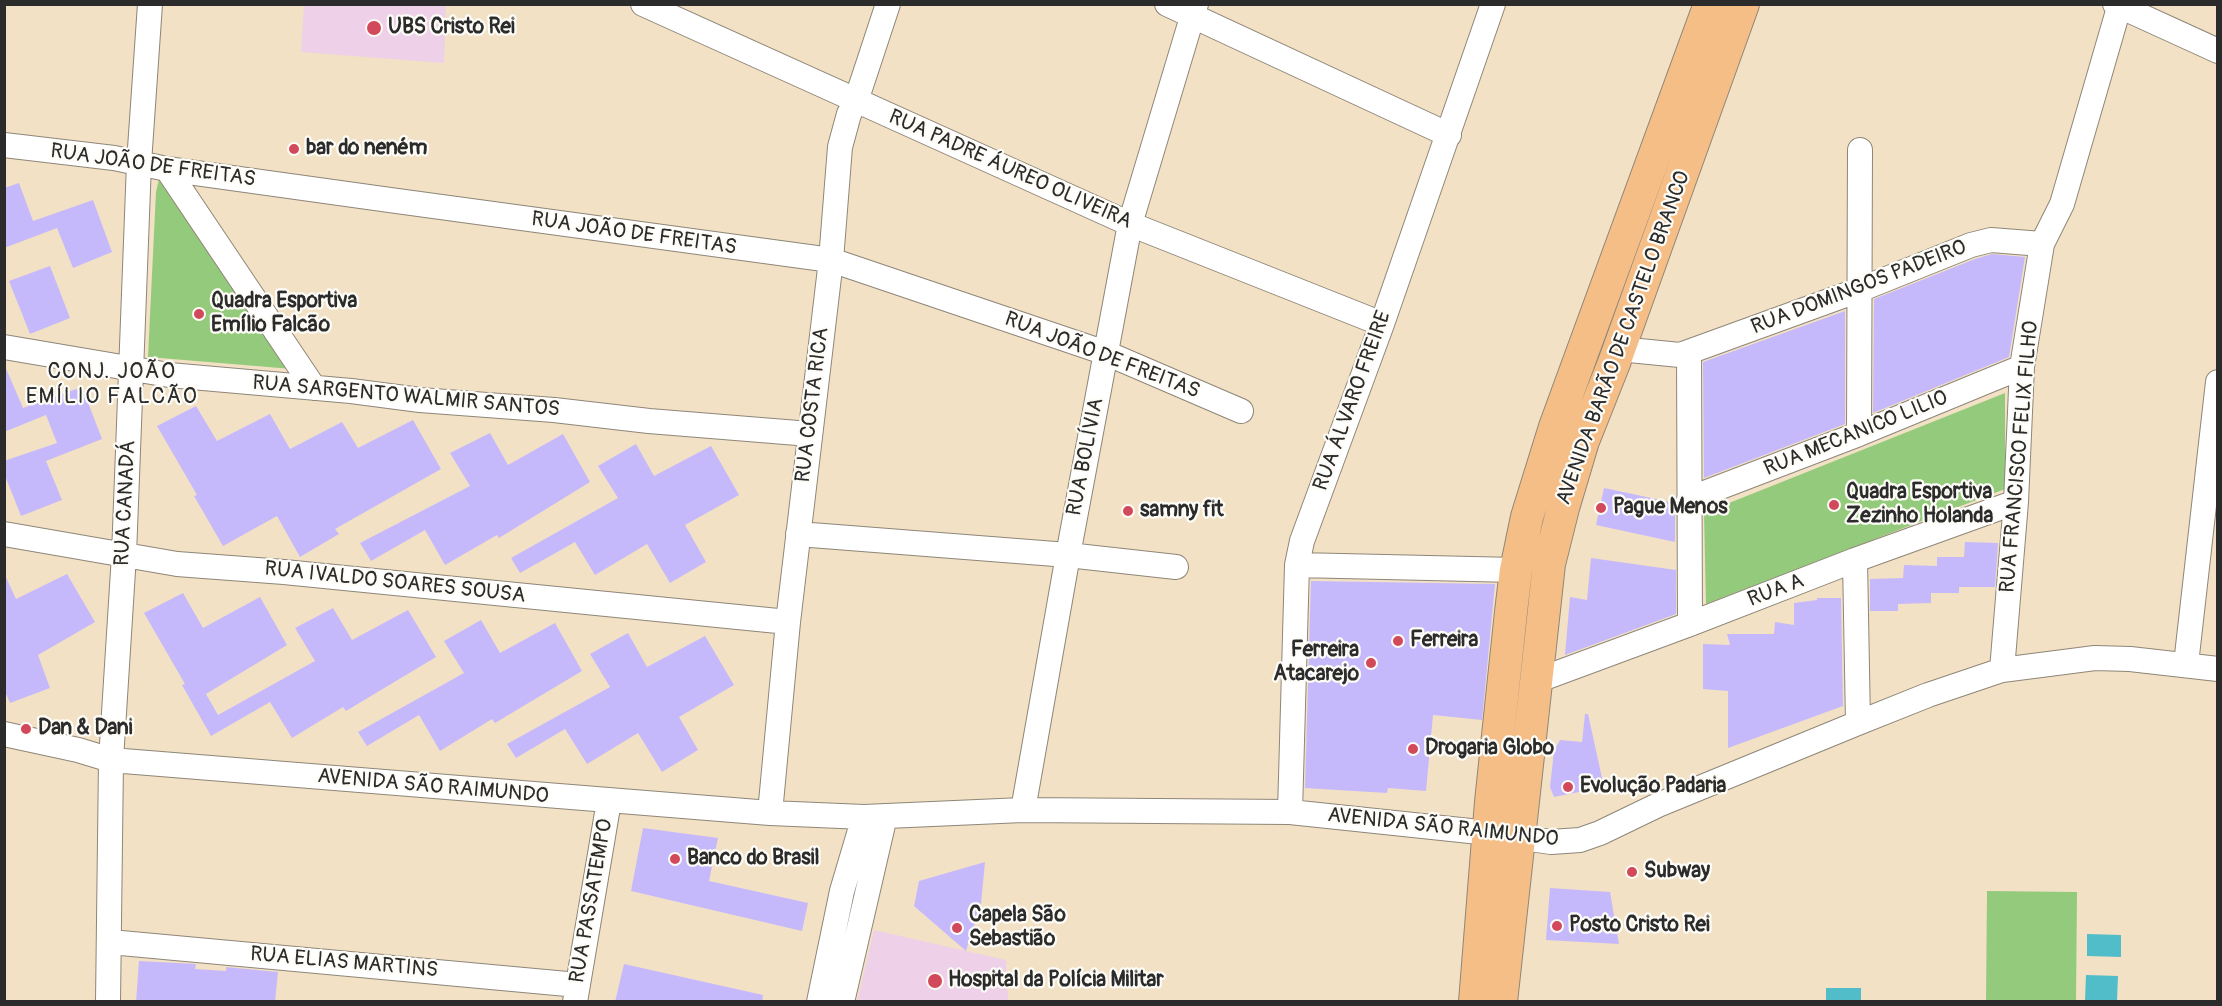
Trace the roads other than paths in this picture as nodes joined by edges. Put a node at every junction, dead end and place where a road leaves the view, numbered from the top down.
1 (150, 4) edge
2 (643, 4) edge
3 (888, 4) edge
4 (1167, 4) edge
5 (1493, 4) edge
6 (1710, 4) edge
7 (1743, 4) edge
8 (2118, 5) edge
9 (1194, 10) edge
10 (2217, 51) edge
11 (856, 101) junction
12 (1449, 135) junction
13 (4, 145) edge
14 (1860, 150) dead end
15 (139, 163) junction
16 (167, 168) junction
17 (1130, 224) junction
18 (2042, 244) junction
19 (831, 260) junction
20 (1859, 290) junction
21 (1382, 324) junction
22 (4, 347) edge
23 (1106, 353) junction
24 (1616, 356) junction
25 (1686, 359) junction
26 (2022, 367) junction
27 (131, 370) junction
28 (2217, 382) edge
29 (314, 388) junction
30 (1241, 411) dead end
31 (810, 434) junction
32 (1859, 434) junction
33 (1689, 499) junction
34 (2016, 502) junction
35 (4, 534) edge
36 (798, 534) junction
37 (124, 555) junction
38 (1068, 555) junction
39 (1855, 560) junction
40 (1297, 565) junction
41 (1176, 567) dead end
42 (1516, 570) junction
43 (788, 622) junction
44 (1690, 624) junction
45 (2186, 664) junction
46 (2217, 669) edge
47 (2002, 670) junction
48 (1536, 681) junction
49 (1858, 723) junction
50 (4, 734) edge
51 (111, 760) junction
52 (609, 801) junction
53 (1023, 810) junction
54 (1290, 812) junction
55 (770, 813) junction
56 (875, 817) junction
57 (1489, 833) junction
58 (1519, 838) junction
59 (110, 942) junction
60 (577, 993) edge
61 (108, 1002) edge
62 (819, 1002) edge
63 (842, 1002) edge
64 (1474, 1002) edge
65 (1501, 1002) edge

1 - 15 street, RUA CANADÁ
2 - 11 street, RUA PADRE ÁUREO OLIVEIRA
3 - 11 street, RUA COSTA RICA
4 - 9 street
5 - 12 street, RUA ÁLVARO FREIRE
6 - 42 main road, AVENIDA BARÃO DE CASTELO BRANCO
7 - 24 main road, AVENIDA BARÃO DE CASTELO BRANCO
8 - 10 street
8 - 18 street, RUA FRANCISCO FELIX FILHO
9 - 12 street
9 - 17 street, RUA BOLÍVIA
11 - 17 street, RUA PADRE ÁUREO OLIVEIRA
11 - 19 street, RUA COSTA RICA
12 - 21 street, RUA ÁLVARO FREIRE
13 - 15 street, RUA JOÃO DE FREITAS
14 - 20 street
15 - 16 street, RUA JOÃO DE FREITAS
15 - 27 street, RUA CANADÁ
16 - 19 street, RUA JOÃO DE FREITAS
16 - 29 street
17 - 21 street, RUA PADRE ÁUREO OLIVEIRA
17 - 23 street, RUA BOLÍVIA
18 - 20 street, RUA DOMINGOS PADEIRO
18 - 26 street, RUA FRANCISCO FELIX FILHO
19 - 23 street, RUA JOÃO DE FREITAS
19 - 31 street, RUA COSTA RICA
20 - 25 street, RUA DOMINGOS PADEIRO
20 - 32 street
21 - 40 street, RUA ÁLVARO FREIRE
22 - 27 street, RUA SARGENTO WALMIR SANTOS
23 - 30 street, RUA JOÃO DE FREITAS
23 - 38 street, RUA BOLÍVIA
24 - 25 street
24 - 48 main road, AVENIDA BARÃO DE CASTELO BRANCO
25 - 33 street
26 - 32 street, RUA MECANICO LILIO
26 - 34 street, RUA FRANCISCO FELIX FILHO
27 - 29 street, RUA SARGENTO WALMIR SANTOS
27 - 37 street, RUA CANADÁ
28 - 45 street
29 - 31 street, RUA SARGENTO WALMIR SANTOS
31 - 36 street, RUA COSTA RICA
32 - 33 street, RUA MECANICO LILIO
33 - 44 street
34 - 39 street, RUA A
34 - 47 street, RUA FRANCISCO FELIX FILHO
35 - 37 street, RUA IVALDO SOARES SOUSA
36 - 38 street
36 - 43 street, RUA COSTA RICA
37 - 43 street, RUA IVALDO SOARES SOUSA
37 - 51 street, RUA CANADÁ
38 - 41 street
38 - 53 street, RUA BOLÍVIA
39 - 44 street, RUA A
39 - 49 street
40 - 42 street
40 - 54 street, RUA ÁLVARO FREIRE
42 - 57 main road, AVENIDA BARÃO DE CASTELO BRANCO
43 - 55 street, RUA COSTA RICA
44 - 48 street, RUA A
45 - 46 street, AVENIDA SÃO RAIMUNDO
45 - 47 street, AVENIDA SÃO RAIMUNDO
47 - 49 street, AVENIDA SÃO RAIMUNDO
48 - 58 main road, AVENIDA BARÃO DE CASTELO BRANCO
49 - 58 street, AVENIDA SÃO RAIMUNDO
50 - 51 street, AVENIDA SÃO RAIMUNDO
51 - 52 street, AVENIDA SÃO RAIMUNDO
51 - 59 street, RUA CANADÁ
52 - 55 street, AVENIDA SÃO RAIMUNDO
52 - 60 street, RUA PASSATEMPO
53 - 54 street, AVENIDA SÃO RAIMUNDO
53 - 56 street, AVENIDA SÃO RAIMUNDO
54 - 57 street, AVENIDA SÃO RAIMUNDO
55 - 56 street, AVENIDA SÃO RAIMUNDO
56 - 62 street
56 - 63 street
57 - 58 street, AVENIDA SÃO RAIMUNDO
57 - 64 main road, AVENIDA BARÃO DE CASTELO BRANCO
58 - 65 main road, AVENIDA BARÃO DE CASTELO BRANCO
59 - 60 street, RUA ELIAS MARTINS
59 - 61 street, RUA CANADÁ

